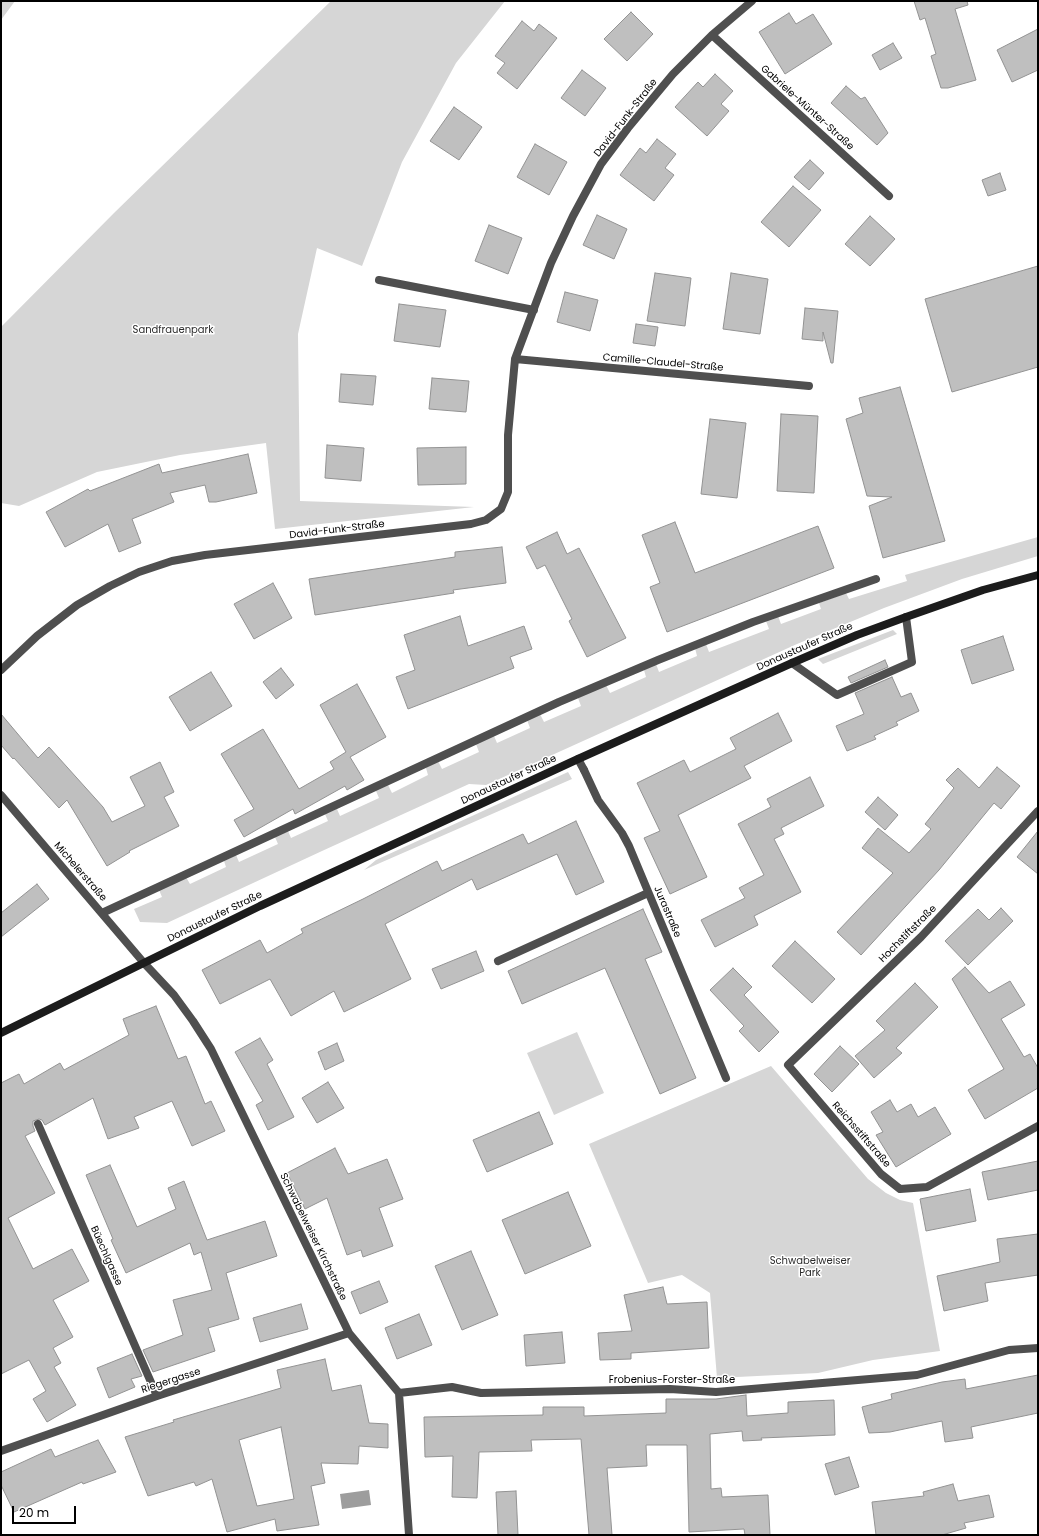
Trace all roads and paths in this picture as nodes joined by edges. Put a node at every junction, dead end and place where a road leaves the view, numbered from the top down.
1 (746, 2) edge
2 (712, 35) junction
3 (889, 196) dead end
4 (379, 280) dead end
5 (534, 310) junction
6 (515, 359) junction
7 (809, 386) dead end
8 (1038, 575) edge
9 (876, 579) dead end
10 (906, 616) junction
11 (792, 663) junction
12 (1, 670) edge
13 (578, 759) junction
14 (1, 795) edge
15 (1038, 811) edge
16 (648, 893) junction
17 (102, 913) junction
18 (498, 961) dead end
19 (144, 963) junction
20 (1, 1033) edge
21 (788, 1065) joint
22 (726, 1078) dead end
23 (38, 1124) dead end
24 (1038, 1126) edge
25 (349, 1333) junction
26 (1038, 1348) edge
27 (399, 1393) junction
28 (157, 1396) junction
29 (1, 1451) edge
30 (410, 1535) edge

1 - 2 street, David-Funk-Straße
2 - 3 street, Gabriele-Münter-Straße
2 - 5 street, David-Funk-Straße
4 - 5 street
5 - 6 street, David-Funk-Straße
6 - 7 street, Camille-Claudel-Straße
6 - 12 street, David-Funk-Straße
8 - 10 main road, Donaustaufer Straße
9 - 17 street
10 - 11 main road, Donaustaufer Straße
10 - 11 street
11 - 13 main road, Donaustaufer Straße
13 - 16 street, Jurastraße
13 - 19 main road, Donaustaufer Straße
14 - 17 street, Michelerstraße
15 - 21 street, Hochstiftstraße
16 - 18 street
16 - 22 street, Jurastraße
17 - 19 street, Michelerstraße
19 - 20 main road, Donaustaufer Straße
19 - 25 street, Schwabelweiser Kirchstraße
21 - 24 street, Reichsstiftstraße
23 - 28 street, Büechlgasse
25 - 27 street, Schwabelweiser Kirchstraße
25 - 28 street, Riegergasse
26 - 27 street, Frobenius-Forster-Straße
27 - 30 street
28 - 29 street, Riegergasse

